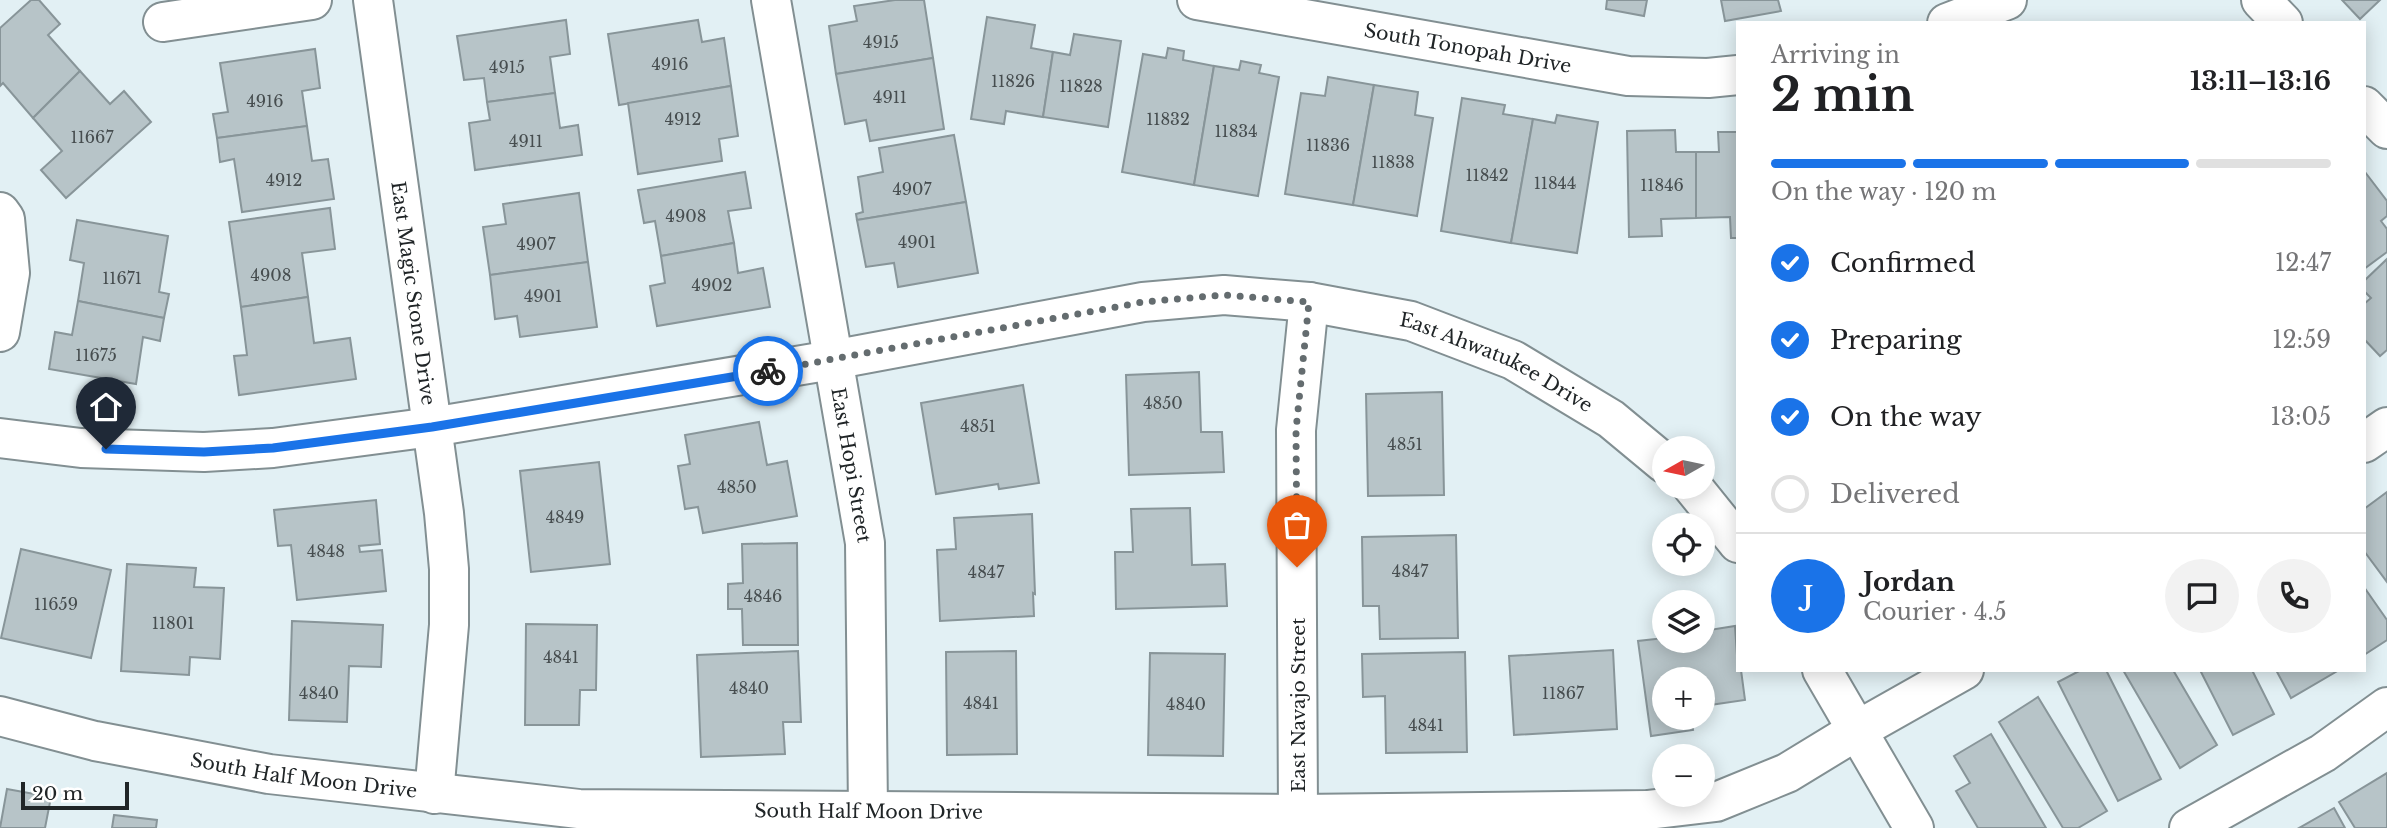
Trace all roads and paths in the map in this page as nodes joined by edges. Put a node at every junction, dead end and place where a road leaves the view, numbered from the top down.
1 (312, 0) edge
2 (373, 0) edge
3 (771, 0) edge
4 (1198, 0) edge
5 (2007, 0) edge
6 (2261, 0) edge
7 (1952, 21) edge
8 (2281, 21) edge
9 (163, 22) dead end
10 (1736, 75) edge
11 (2366, 108) edge
12 (2387, 129) edge
13 (0, 212) edge
14 (1309, 302) junction
15 (0, 332) edge
16 (832, 360) junction
17 (432, 427) junction
18 (2387, 427) edge
19 (0, 438) edge
20 (2366, 442) edge
21 (1652, 453) edge
22 (1704, 499) edge
23 (1736, 540) edge
24 (1823, 672) edge
25 (1960, 672) edge
26 (2387, 707) edge
27 (0, 716) edge
28 (1856, 731) junction
29 (434, 794) junction
30 (868, 810) junction
31 (1298, 814) junction
32 (1914, 828) edge
33 (2189, 828) edge

1 - 9 street
2 - 17 street, East Magic Stone Drive
3 - 16 street, East Hopi Street
4 - 10 street, South Tonopah Drive
5 - 7 street
6 - 8 street
11 - 12 street
13 - 15 street
14 - 16 street, East Ahwatukee Drive
14 - 21 street, East Ahwatukee Drive
14 - 31 street, East Navajo Street
16 - 17 street, East Ahwatukee Drive
16 - 30 street, East Hopi Street
17 - 19 street, East Ahwatukee Drive
17 - 29 street, East Magic Stone Drive
18 - 20 street
22 - 23 street
24 - 28 street
25 - 28 street, South Half Moon Drive
26 - 33 street
27 - 29 street, South Half Moon Drive
28 - 31 street, South Half Moon Drive
28 - 32 street
29 - 30 street, South Half Moon Drive
30 - 31 street, South Half Moon Drive

